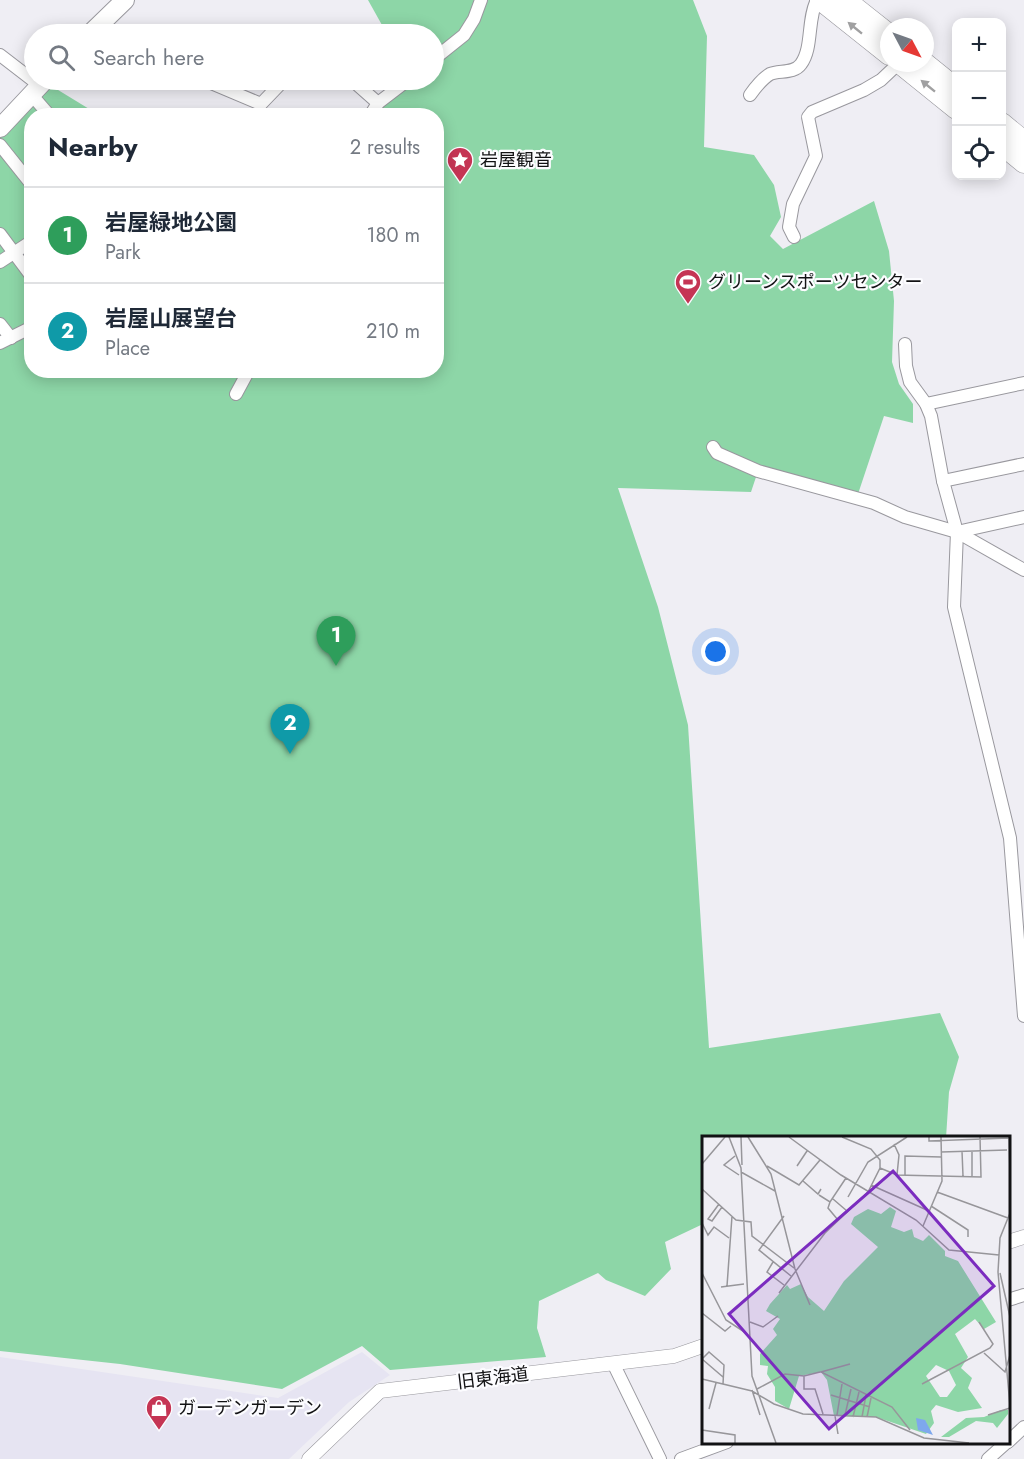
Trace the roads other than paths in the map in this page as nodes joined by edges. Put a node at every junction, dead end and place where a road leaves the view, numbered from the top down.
1 (125, 0) edge
2 (481, 0) edge
3 (819, 0) edge
4 (850, 2) edge
5 (103, 24) edge
6 (880, 27) edge
7 (880, 48) edge
8 (444, 51) edge
9 (0, 54) edge
10 (934, 70) edge
11 (889, 72) edge
12 (910, 72) edge
13 (24, 74) edge
14 (952, 84) edge
15 (34, 90) edge
16 (40, 90) edge
17 (228, 90) edge
18 (274, 90) edge
19 (363, 90) edge
20 (395, 90) edge
21 (750, 95) dead end
22 (378, 103) junction
23 (952, 105) edge
24 (47, 108) edge
25 (375, 108) edge
26 (1006, 126) edge
27 (0, 129) edge
28 (1024, 141) edge
29 (0, 145) edge
30 (1006, 148) edge
31 (1024, 163) edge
32 (24, 175) edge
33 (0, 234) edge
34 (794, 237) dead end
35 (24, 247) edge
36 (14, 253) junction
37 (0, 262) edge
38 (24, 266) edge
39 (0, 324) edge
40 (24, 331) edge
41 (5, 340) edge
42 (905, 344) dead end
43 (245, 378) edge
44 (1024, 383) edge
45 (236, 394) dead end
46 (926, 404) junction
47 (713, 447) dead end
48 (1024, 464) edge
49 (943, 481) junction
50 (1024, 517) edge
51 (957, 532) junction
52 (1024, 570) edge
53 (1022, 963) edge
54 (1024, 1009) edge
55 (1024, 1016) edge
56 (1024, 1237) edge
57 (1009, 1242) edge
58 (1024, 1294) edge
59 (1009, 1300) edge
60 (702, 1346) edge
61 (613, 1363) junction
62 (1024, 1427) edge
63 (1009, 1440) edge
64 (724, 1444) edge
65 (1005, 1444) edge
66 (309, 1459) edge
67 (660, 1459) edge
68 (681, 1459) edge
69 (988, 1459) edge

1 - 5 main road
2 - 8 street
7 -> 3 highway
3 - 21 street
4 - 6 highway
9 - 13 street
10 - 14 highway
11 - 34 street
23 -> 12 highway
15 - 27 main road
16 - 24 street
17 - 18 street
19 - 22 street
20 - 22 street
22 - 25 street
26 - 28 highway
29 - 32 street
30 - 31 highway
33 - 36 street
35 - 36 street
36 - 37 street
36 - 38 street
39 - 41 street
40 - 41 street
42 - 46 street
43 - 45 street
44 - 46 street
46 - 49 street
47 - 51 street
48 - 49 street
49 - 51 street
50 - 51 street
51 - 52 street
51 - 53 street
53 - 54 street
54 - 55 street
56 - 57 street
58 - 59 street
60 - 61 street, 旧東海道
61 - 66 street, 旧東海道
61 - 67 street
62 - 63 street
64 - 68 street
65 - 69 street

